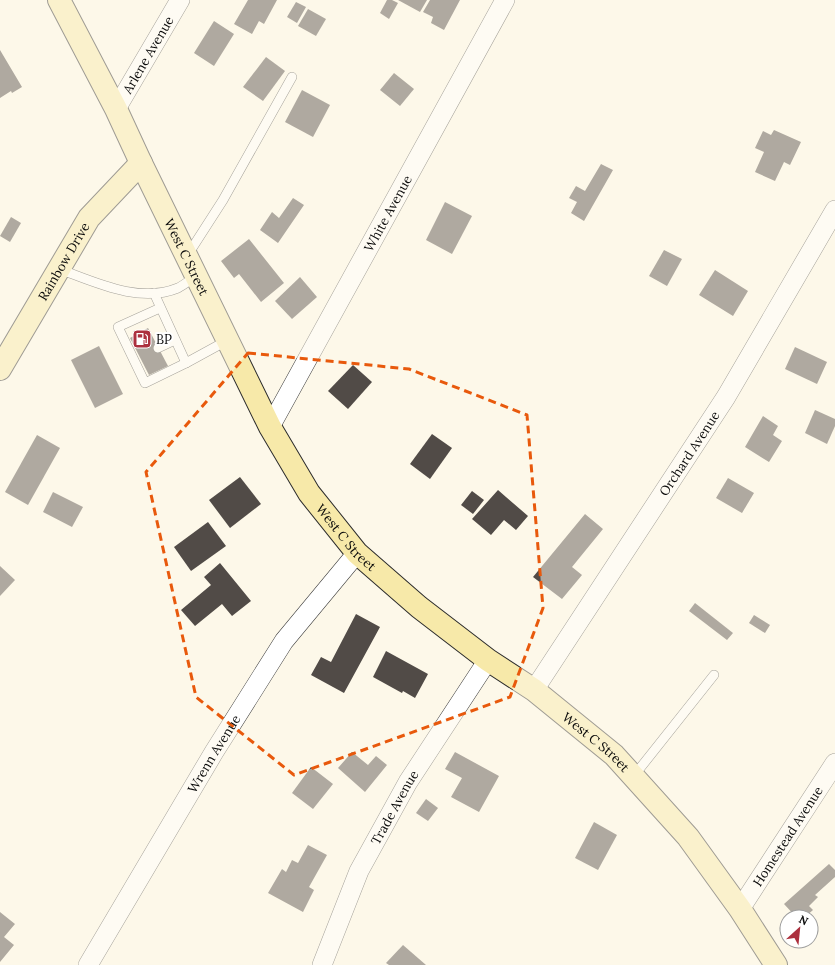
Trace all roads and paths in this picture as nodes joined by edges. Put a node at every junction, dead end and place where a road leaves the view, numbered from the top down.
1 (59, 0) edge
2 (180, 0) edge
3 (505, 0) edge
4 (292, 77) dead end
5 (116, 109) junction
6 (141, 163) junction
7 (835, 210) edge
8 (186, 257) junction
9 (59, 269) junction
10 (196, 276) junction
11 (154, 293) junction
12 (160, 308) junction
13 (175, 340) junction
14 (228, 340) junction
15 (158, 348) dead end
16 (186, 363) junction
17 (0, 369) edge
18 (270, 427) junction
19 (357, 554) junction
20 (488, 660) junction
21 (714, 675) dead end
22 (534, 690) junction
23 (835, 763) edge
24 (633, 777) junction
25 (740, 909) junction
26 (88, 965) edge
27 (322, 965) edge
28 (776, 965) edge

1 - 5 main road, West C Street
2 - 5 street, Arlene Avenue
3 - 18 street, White Avenue
4 - 8 lane
5 - 6 main road, West C Street
6 - 8 main road, West C Street
6 - 9 main road, Rainbow Drive
7 - 22 street, Orchard Avenue
8 - 10 main road, West C Street
9 - 11 lane
9 - 17 main road, Rainbow Drive
10 - 11 lane
10 - 14 main road, West C Street
11 - 12 lane
12 - 13 lane
12 - 16 lane
13 - 15 lane
13 - 16 lane
14 - 16 lane
14 - 18 main road, West C Street
18 - 19 main road, West C Street
19 - 20 main road, West C Street
19 - 26 street, Wrenn Avenue
20 - 22 main road, West C Street
20 - 27 street, Trade Avenue
21 - 24 lane
22 - 24 main road, West C Street
23 - 25 street, Homestead Avenue
24 - 25 main road, West C Street
25 - 28 main road, West C Street

